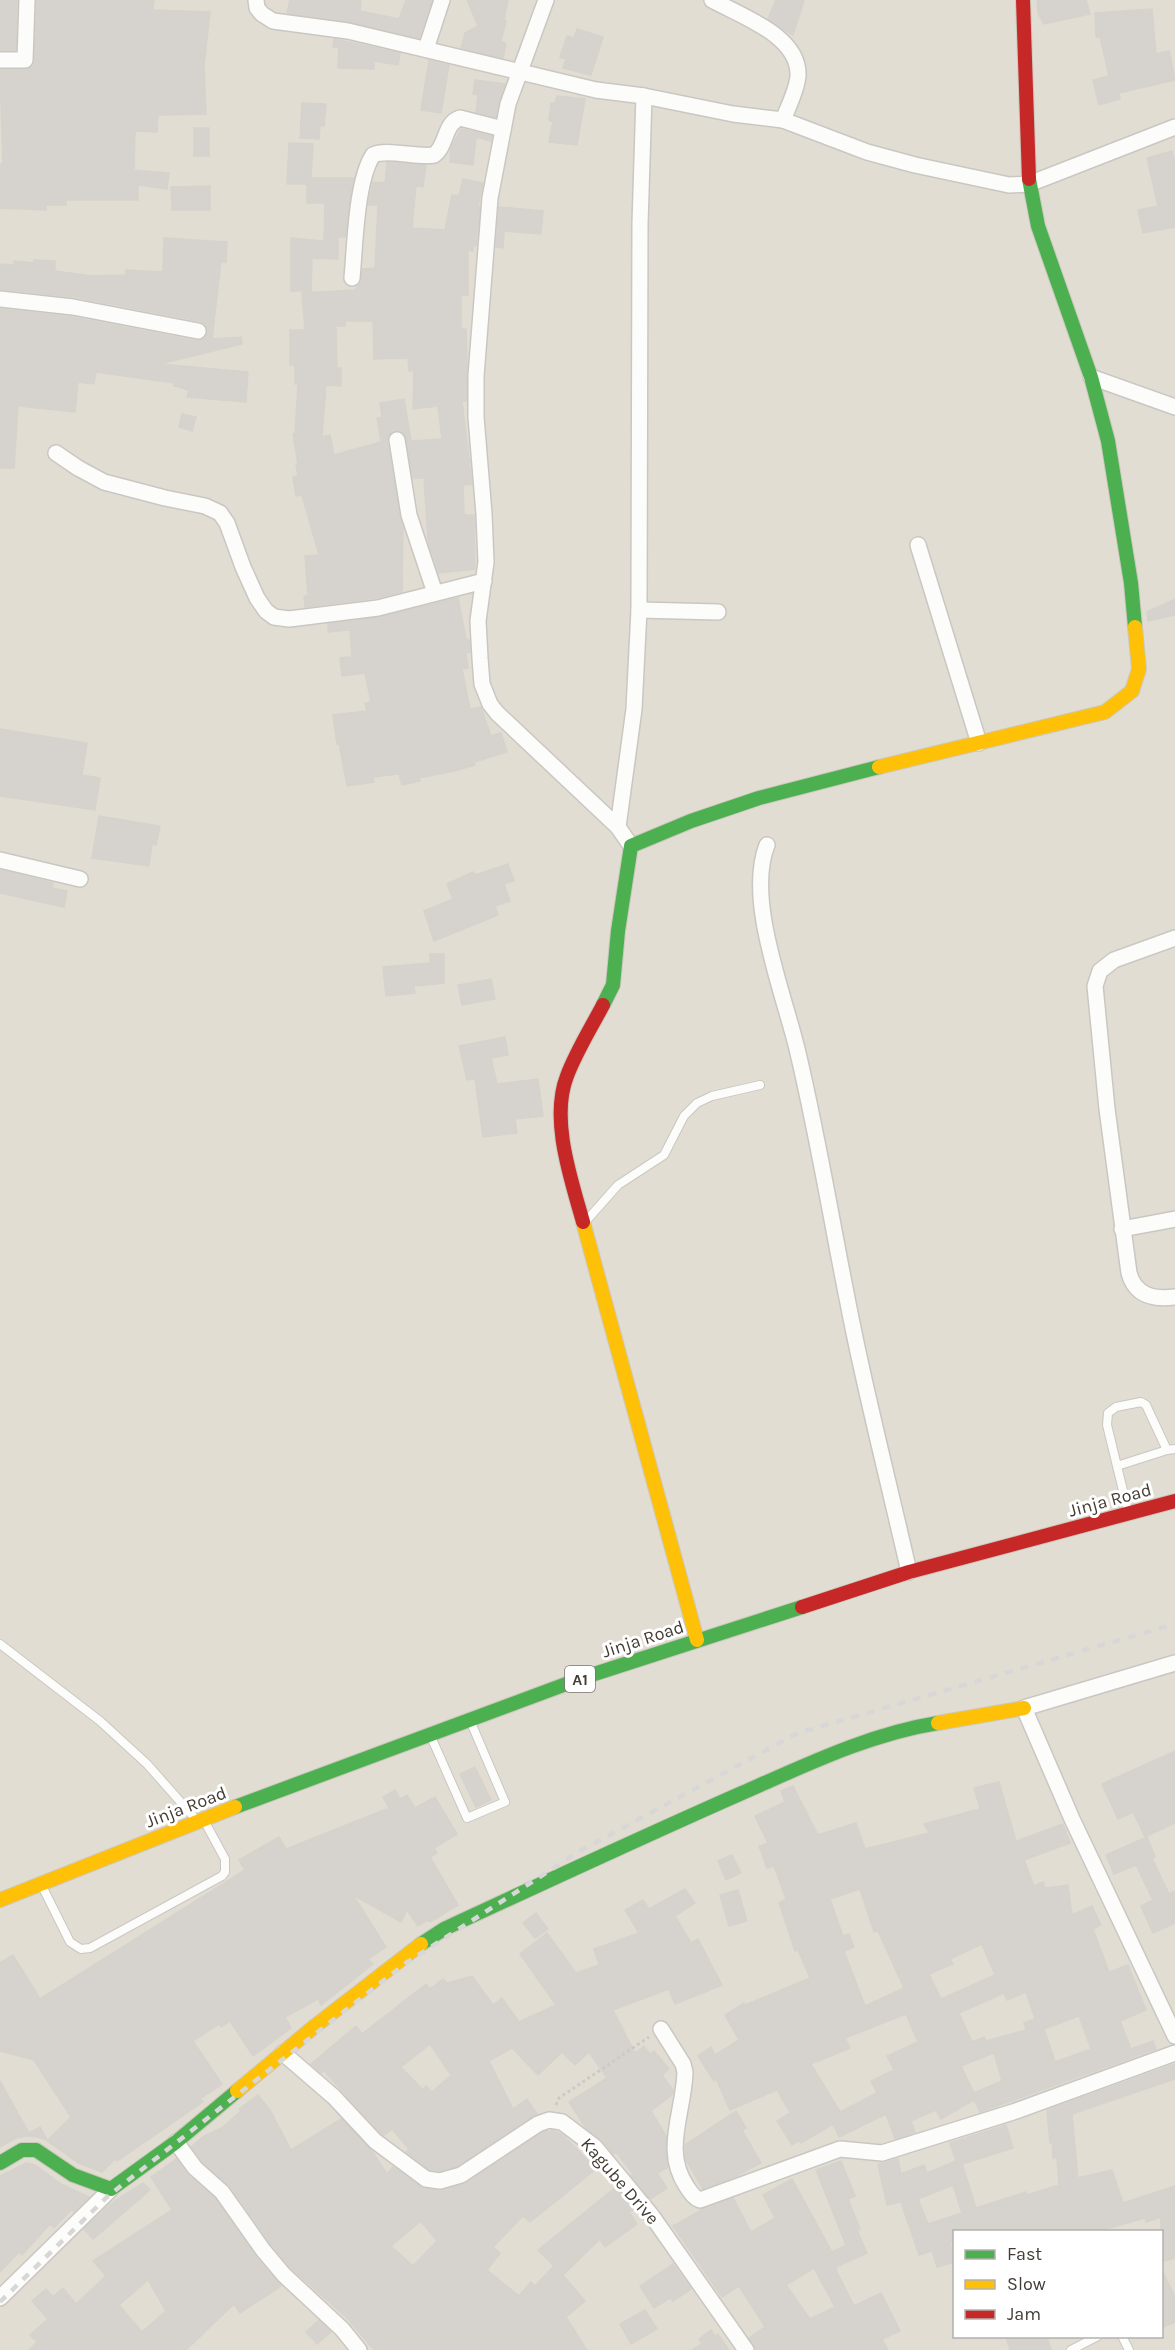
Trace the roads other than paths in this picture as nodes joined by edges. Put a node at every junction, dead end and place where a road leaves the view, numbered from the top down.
1 (27, 0) edge
2 (256, 0) edge
3 (442, 0) edge
4 (546, 0) edge
5 (712, 0) edge
6 (1023, 0) edge
7 (426, 49) junction
8 (0, 60) edge
9 (519, 71) junction
10 (644, 96) junction
11 (783, 120) junction
12 (1175, 127) edge
13 (503, 129) junction
14 (1029, 184) junction
15 (352, 278) dead end
16 (0, 299) edge
17 (198, 331) dead end
18 (1091, 377) junction
19 (1175, 408) edge
20 (398, 440) dead end
21 (56, 453) dead end
22 (918, 545) dead end
23 (484, 581) junction
24 (435, 593) junction
25 (639, 610) junction
26 (718, 612) dead end
27 (979, 743) junction
28 (618, 827) junction
29 (767, 845) dead end
30 (631, 846) junction
31 (0, 860) edge
32 (80, 879) dead end
33 (1175, 938) edge
34 (760, 1085) dead end
35 (1175, 1220) edge
36 (583, 1224) junction
37 (1122, 1229) junction
38 (1175, 1297) edge
39 (1171, 1449) edge
40 (1117, 1466) junction
41 (1175, 1501) edge
42 (1128, 1514) junction
43 (909, 1572) junction
44 (697, 1641) junction
45 (0, 1644) edge
46 (1175, 1663) edge
47 (1024, 1708) junction
48 (470, 1720) junction
49 (430, 1735) junction
50 (201, 1820) junction
51 (41, 1884) junction
52 (0, 1900) edge
53 (661, 2029) road end
54 (1175, 2036) edge
55 (1175, 2053) edge
56 (283, 2054) junction
57 (176, 2142) junction
58 (0, 2163) edge
59 (111, 2189) junction
60 (0, 2298) edge
61 (1096, 2338) edge
62 (359, 2350) edge
63 (746, 2350) edge
64 (1071, 2350) edge

1 - 8 street
2 - 7 street
3 - 7 street
4 - 9 street
5 - 11 street
6 - 14 main road
7 - 9 street
9 - 10 street
9 - 13 street
10 - 11 street
10 - 25 street
11 - 14 street
12 - 14 street
13 - 15 street
13 - 23 street
14 - 18 main road
16 - 17 street
18 - 19 street
18 - 27 main road
20 - 24 street
21 - 24 street
22 - 27 street
23 - 24 street
23 - 28 street
25 - 26 street
25 - 28 street
27 - 30 main road
28 - 30 street
29 - 43 street
30 - 36 main road
31 - 32 street
33 - 37 street
34 - 36 lane
35 - 37 street
36 - 44 main road
37 - 38 street
39 - 40 lane
39 - 40 lane
40 - 42 lane
41 - 42 main road, Jinja Road / A1
42 - 43 main road, Jinja Road / A1
43 - 44 main road, Jinja Road / A1
44 - 48 main road, Jinja Road / A1
45 - 50 lane
46 - 47 street
47 - 54 street
47 - 56 main road
48 - 49 main road, Jinja Road / A1
48 - 49 lane
49 - 50 main road, Jinja Road / A1
50 - 51 main road, Jinja Road / A1
50 - 51 lane
51 - 52 main road, Jinja Road / A1
53 - 55 street
56 - 57 main road
56 - 63 street, Kagube Drive
57 - 59 main road
57 - 62 street
58 - 59 main road
59 - 60 street
61 - 64 lane

